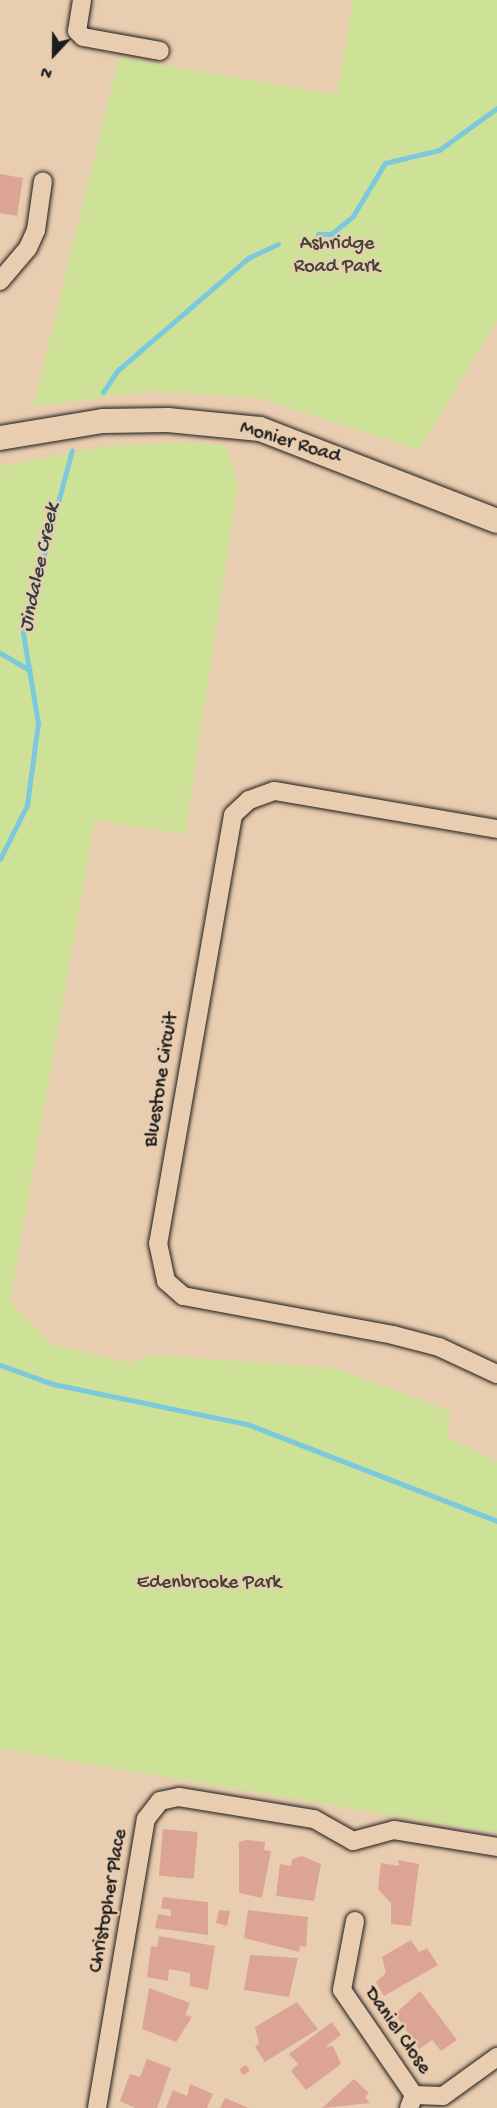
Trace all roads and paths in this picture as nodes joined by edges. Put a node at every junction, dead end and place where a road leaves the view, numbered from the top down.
1 (81, 0) edge
2 (160, 51) dead end
3 (43, 181) dead end
4 (0, 281) edge
5 (0, 438) edge
6 (497, 521) edge
7 (497, 829) edge
8 (497, 1374) edge
9 (497, 1847) edge
10 (355, 1922) dead end
11 (497, 2057) edge
12 (411, 2102) edge
13 (97, 2108) edge

1 - 2 street
3 - 4 street
5 - 6 main road, Monier Road
7 - 8 street, Bluestone Circuit
9 - 13 street, Christopher Place
10 - 12 street, Daniel Close
11 - 12 street

